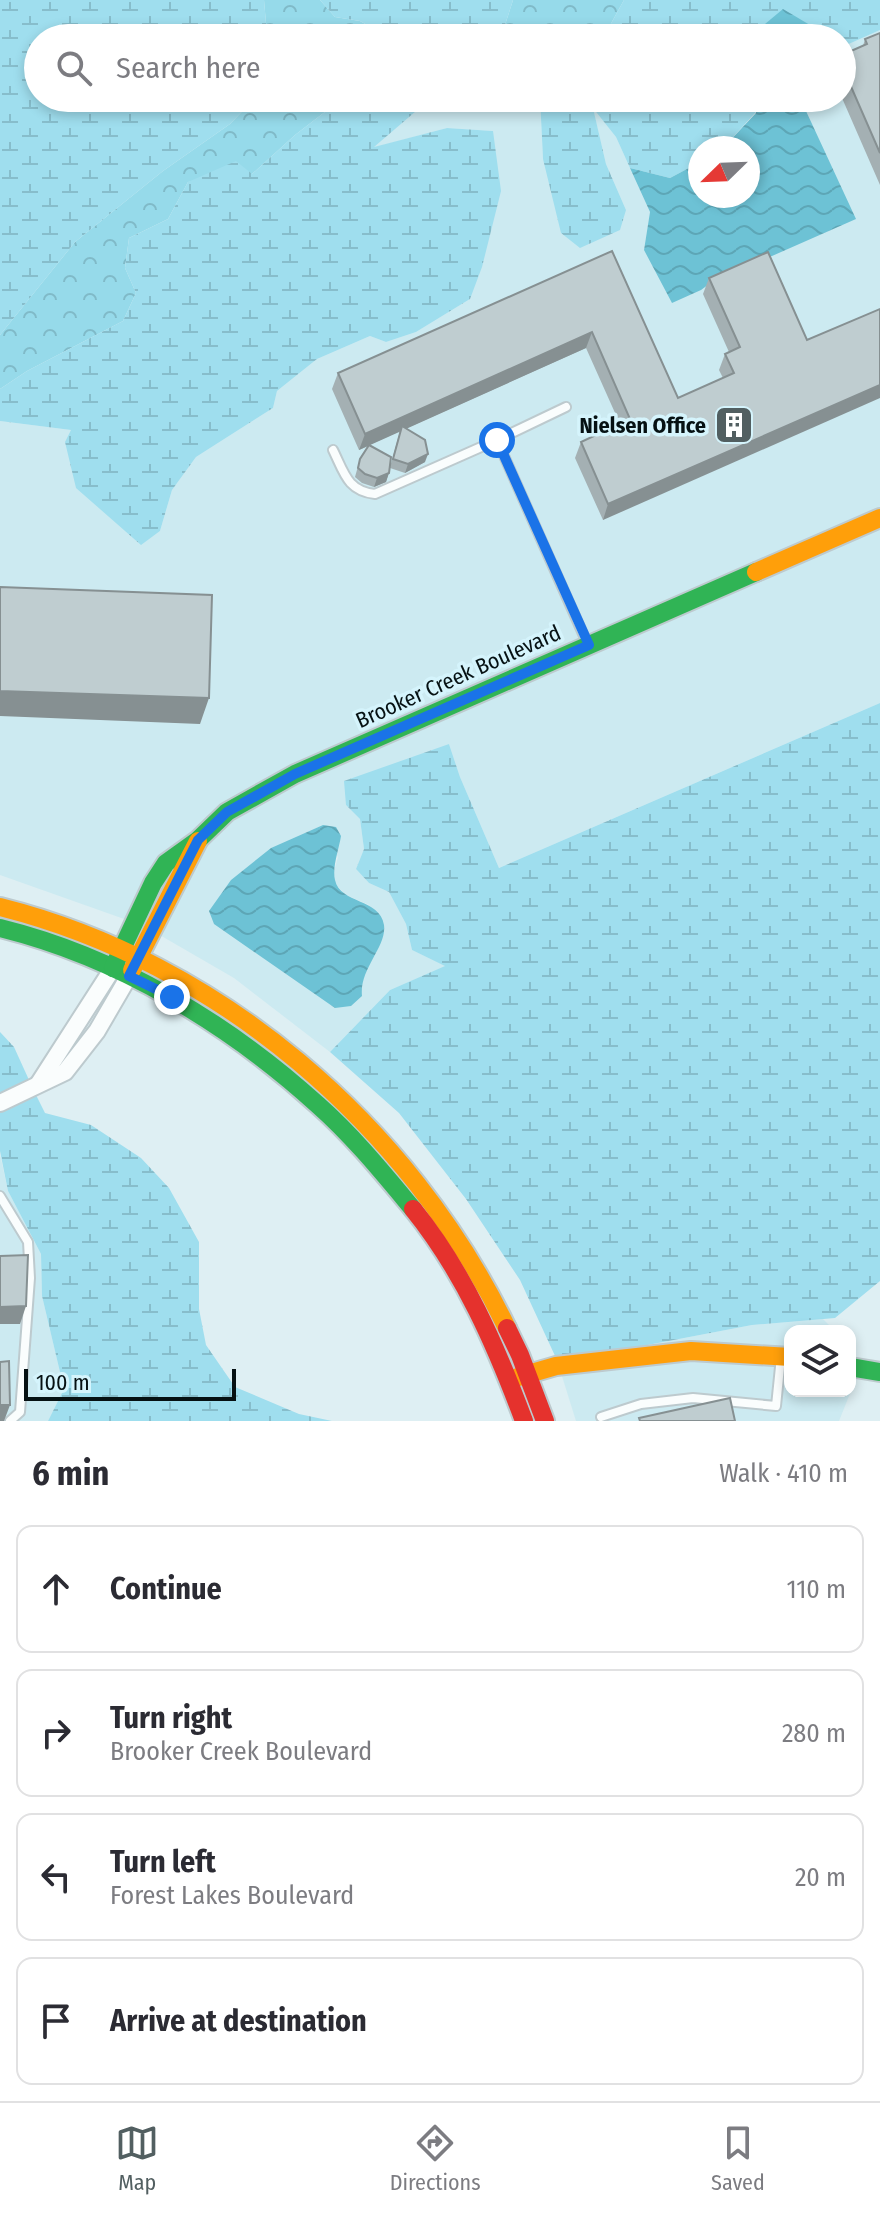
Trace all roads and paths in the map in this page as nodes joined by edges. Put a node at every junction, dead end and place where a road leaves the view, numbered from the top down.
1 (566, 407) dead end
2 (497, 440) junction
3 (333, 450) dead end
4 (880, 518) edge
5 (589, 645) junction
6 (0, 907) edge
7 (0, 928) edge
8 (130, 953) junction
9 (121, 972) junction
10 (0, 1103) edge
11 (0, 1196) edge
12 (784, 1357) edge
13 (784, 1367) edge
14 (856, 1368) edge
15 (880, 1372) edge
16 (530, 1374) junction
17 (510, 1380) junction
18 (601, 1417) dead end
19 (10, 1421) edge
20 (524, 1421) edge
21 (545, 1421) edge

1 - 2 lane
2 - 3 lane
2 - 5 lane
4 - 5 main road, Brooker Creek Boulevard
5 - 8 main road, Brooker Creek Boulevard
6 - 8 main road
7 - 9 main road
8 - 9 main road, Brooker Creek Boulevard
8 - 16 main road
9 - 10 street, Brooker Creek Boulevard
9 - 17 main road
11 - 19 lane
12 - 16 main road
13 - 18 lane
14 - 15 main road
16 - 17 main road
16 - 21 main road
17 - 20 main road

